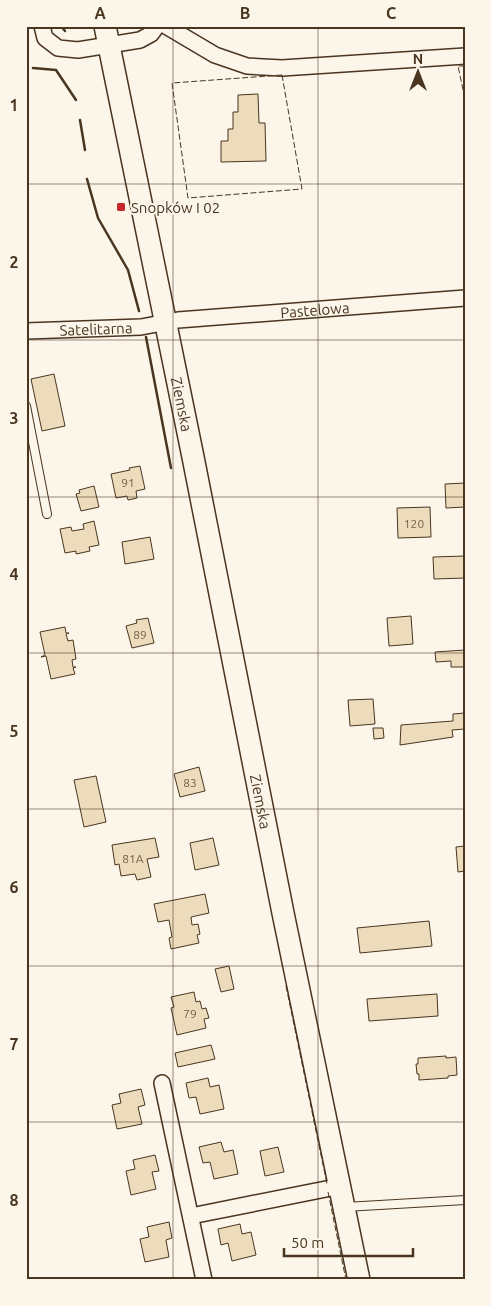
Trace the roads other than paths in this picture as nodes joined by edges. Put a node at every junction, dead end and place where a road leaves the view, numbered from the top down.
1 (42, 26) edge
2 (158, 26) edge
3 (166, 26) edge
4 (107, 36) edge
5 (465, 56) edge
6 (465, 298) edge
7 (166, 322) junction
8 (26, 331) edge
9 (26, 406) edge
10 (47, 514) dead end
11 (162, 1083) dead end
12 (343, 1196) junction
13 (465, 1200) edge
14 (190, 1216) junction
15 (204, 1280) edge
16 (360, 1280) edge

1 - 4 street
2 - 4 street
3 - 5 street
4 - 7 street, Ziemska
6 - 7 street, Pastelowa
7 - 8 street, Satelitarna
7 - 12 street, Ziemska
9 - 10 lane
11 - 14 street
12 - 13 lane
12 - 14 street
12 - 16 street, Ziemska
14 - 15 street

